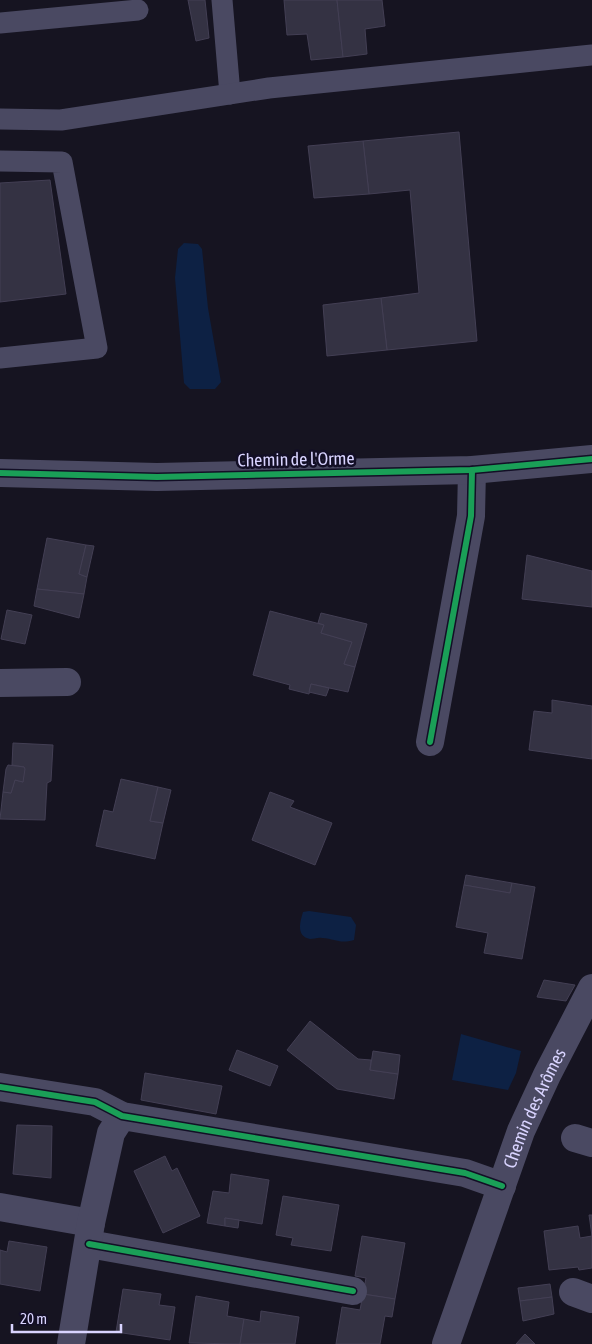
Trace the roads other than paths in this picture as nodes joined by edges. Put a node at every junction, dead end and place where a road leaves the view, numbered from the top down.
1 (222, 0) edge
2 (138, 10) dead end
3 (0, 23) edge
4 (592, 55) edge
5 (230, 94) junction
6 (0, 119) edge
7 (0, 161) edge
8 (0, 358) edge
9 (592, 459) edge
10 (472, 470) junction
11 (0, 473) edge
12 (67, 682) dead end
13 (0, 683) edge
14 (430, 742) dead end
15 (592, 988) edge
16 (0, 1087) edge
17 (122, 1116) junction
18 (502, 1186) junction
19 (0, 1207) edge
20 (90, 1234) junction
21 (353, 1291) dead end
22 (71, 1344) edge
23 (446, 1344) edge

1 - 5 lane
2 - 3 lane
4 - 5 lane
5 - 6 lane
7 - 8 lane
9 - 10 street, Chemin de l'Orme
10 - 11 street, Chemin de l'Orme
10 - 14 street
12 - 13 street
15 - 18 street, Chemin des Arômes
16 - 17 street
17 - 18 street
17 - 20 street
18 - 23 street, Chemin des Arômes
19 - 20 street
20 - 21 street
20 - 22 street

